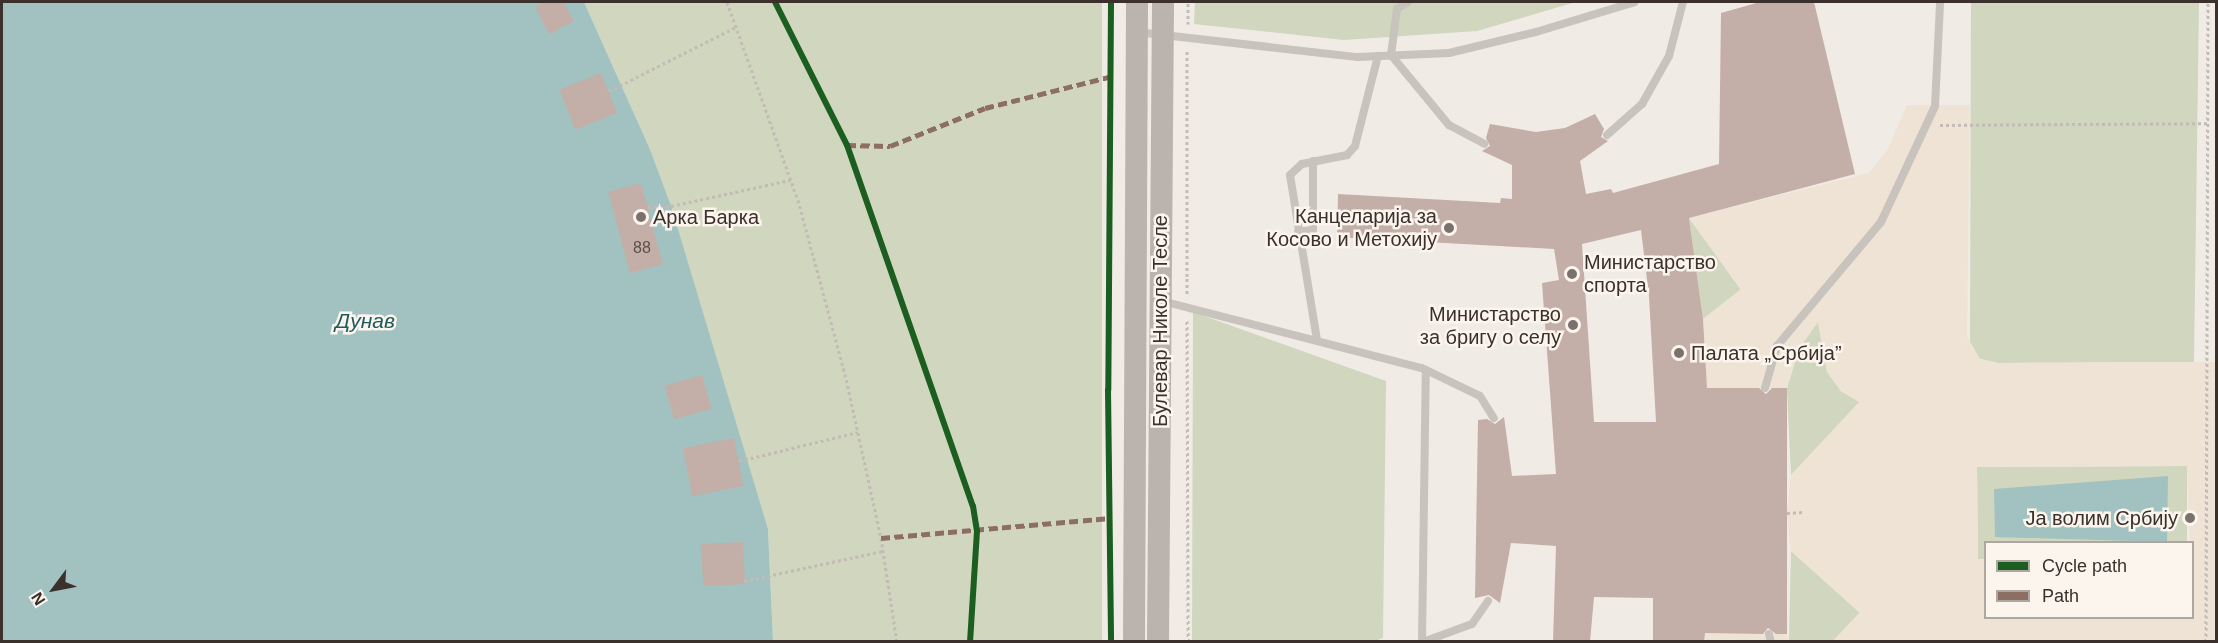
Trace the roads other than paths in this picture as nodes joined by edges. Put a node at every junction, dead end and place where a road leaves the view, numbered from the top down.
1 (1137, 2) edge
2 (1162, 2) edge
3 (1408, 2) edge
4 (1635, 2) edge
5 (1683, 2) edge
6 (1940, 2) edge
7 (1137, 32) junction
8 (1162, 35) junction
9 (1391, 55) junction
10 (1378, 56) junction
11 (1607, 135) dead end
12 (1484, 144) dead end
13 (1313, 161) junction
14 (1298, 232) junction
15 (1148, 299) junction
16 (1317, 340) junction
17 (1426, 370) junction
18 (1765, 388) dead end
19 (1494, 418) dead end
20 (1488, 601) dead end
21 (1433, 640) edge
22 (1134, 642) edge
23 (1158, 642) edge
24 (1422, 642) edge

1 - 7 main road, Булевар Николе Тесле
2 - 8 main road, Булевар Николе Тесле
3 - 9 lane
4 - 9 lane
5 - 11 lane
6 - 18 lane
7 - 8 lane
7 - 15 main road, Булевар Николе Тесле
8 - 10 lane
8 - 15 main road, Булевар Николе Тесле
9 - 10 lane
9 - 12 lane
10 - 13 lane
13 - 14 lane
13 - 14 lane
14 - 16 lane
15 - 16 lane
15 - 22 main road, Булевар Николе Тесле
15 - 23 main road, Булевар Николе Тесле
16 - 17 lane
17 - 19 lane
17 - 24 lane
20 - 21 lane
21 - 24 lane

